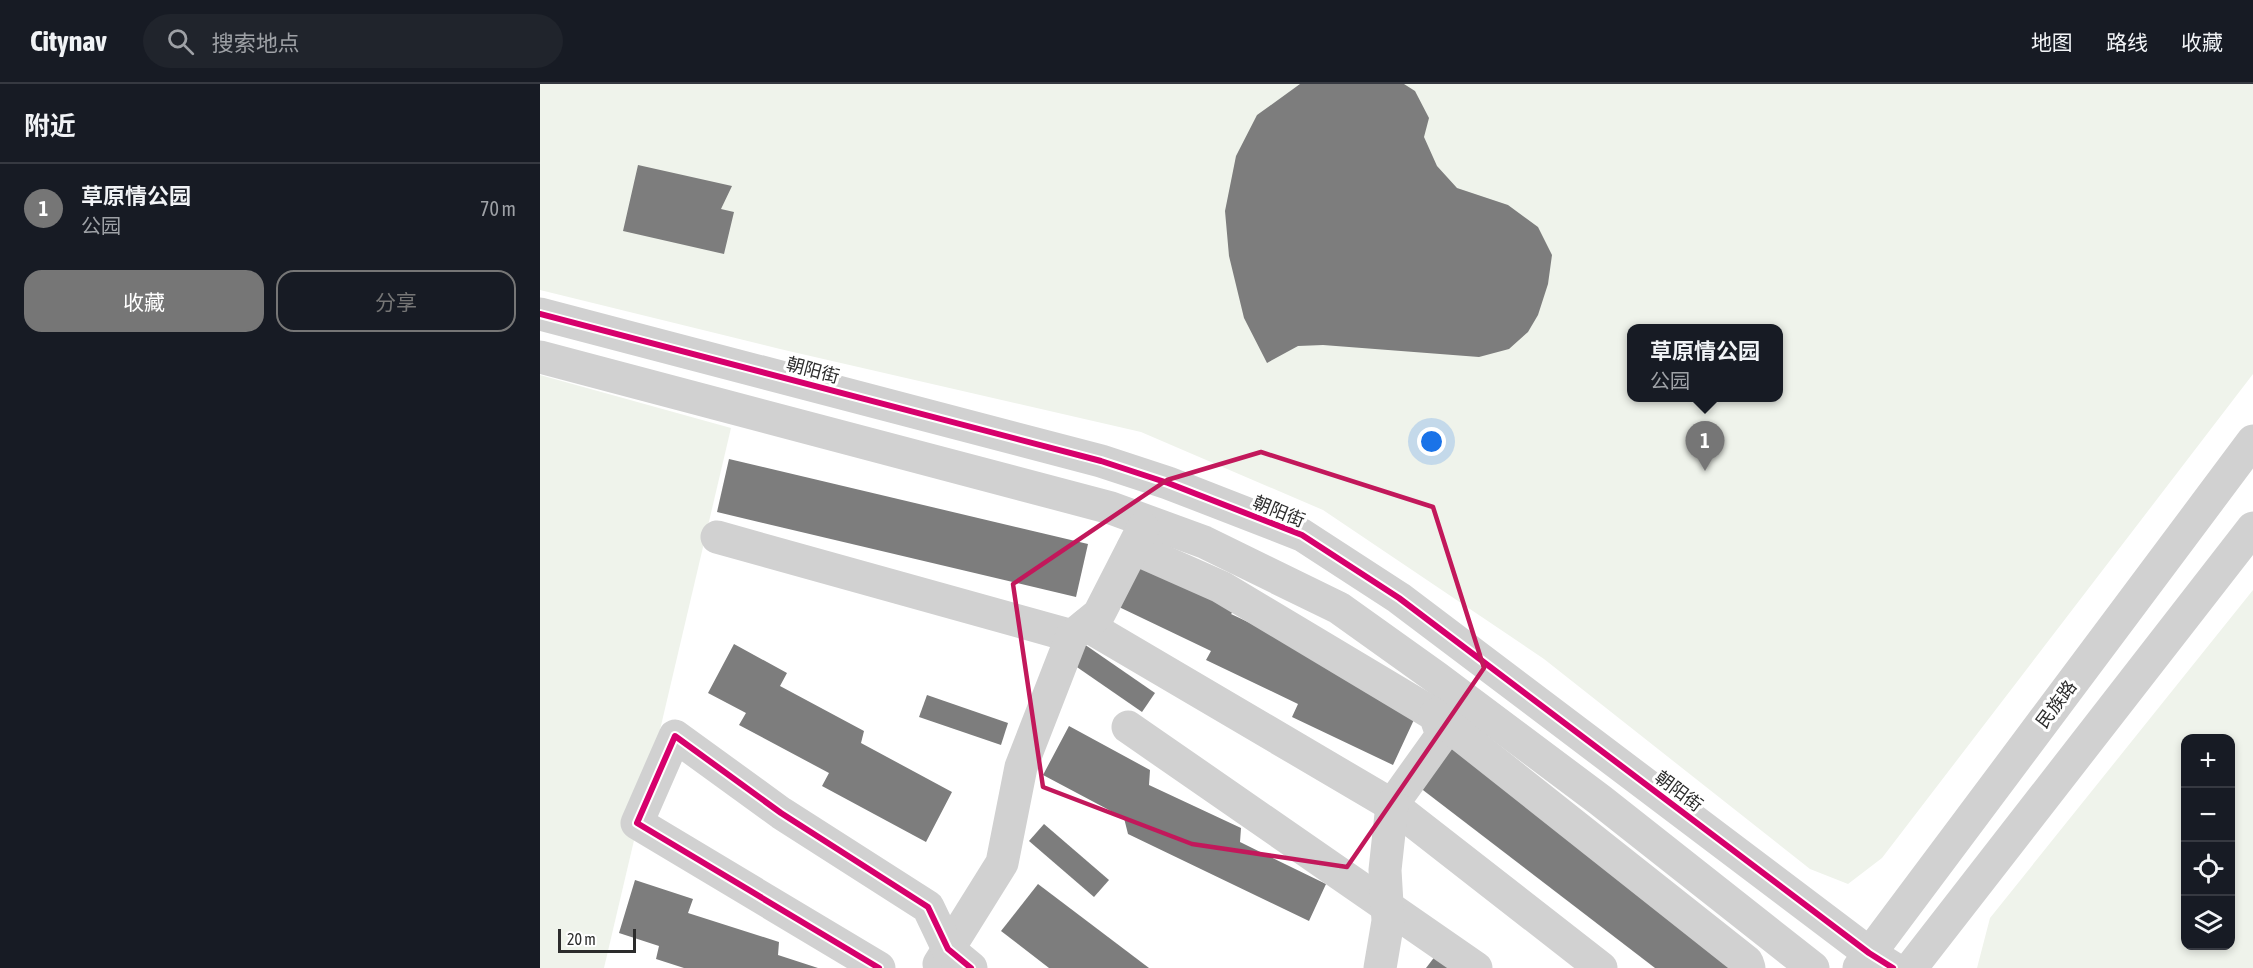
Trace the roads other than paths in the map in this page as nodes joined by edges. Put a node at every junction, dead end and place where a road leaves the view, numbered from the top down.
1 (540, 314) edge
2 (540, 357) edge
3 (2253, 441) edge
4 (2253, 528) edge
5 (1139, 535) junction
6 (717, 537) dead end
7 (1079, 631) junction
8 (1435, 715) junction
9 (1128, 726) dead end
10 (1392, 805) junction
11 (1388, 907) junction
12 (952, 962) edge
13 (1874, 963) edge
14 (879, 968) edge
15 (1380, 968) edge
16 (1476, 968) edge
17 (1601, 968) edge
18 (1749, 968) edge
19 (1813, 968) edge
20 (1911, 968) edge

1 - 13 street, 朝阳街
2 - 5 street
3 - 13 street, 民族路
4 - 20 street
5 - 7 street
5 - 8 street
5 - 19 street
6 - 7 street
7 - 10 street
7 - 12 street
8 - 10 street
8 - 18 street
9 - 11 street
10 - 11 street
10 - 17 street
11 - 15 street
11 - 16 street
12 - 14 street

